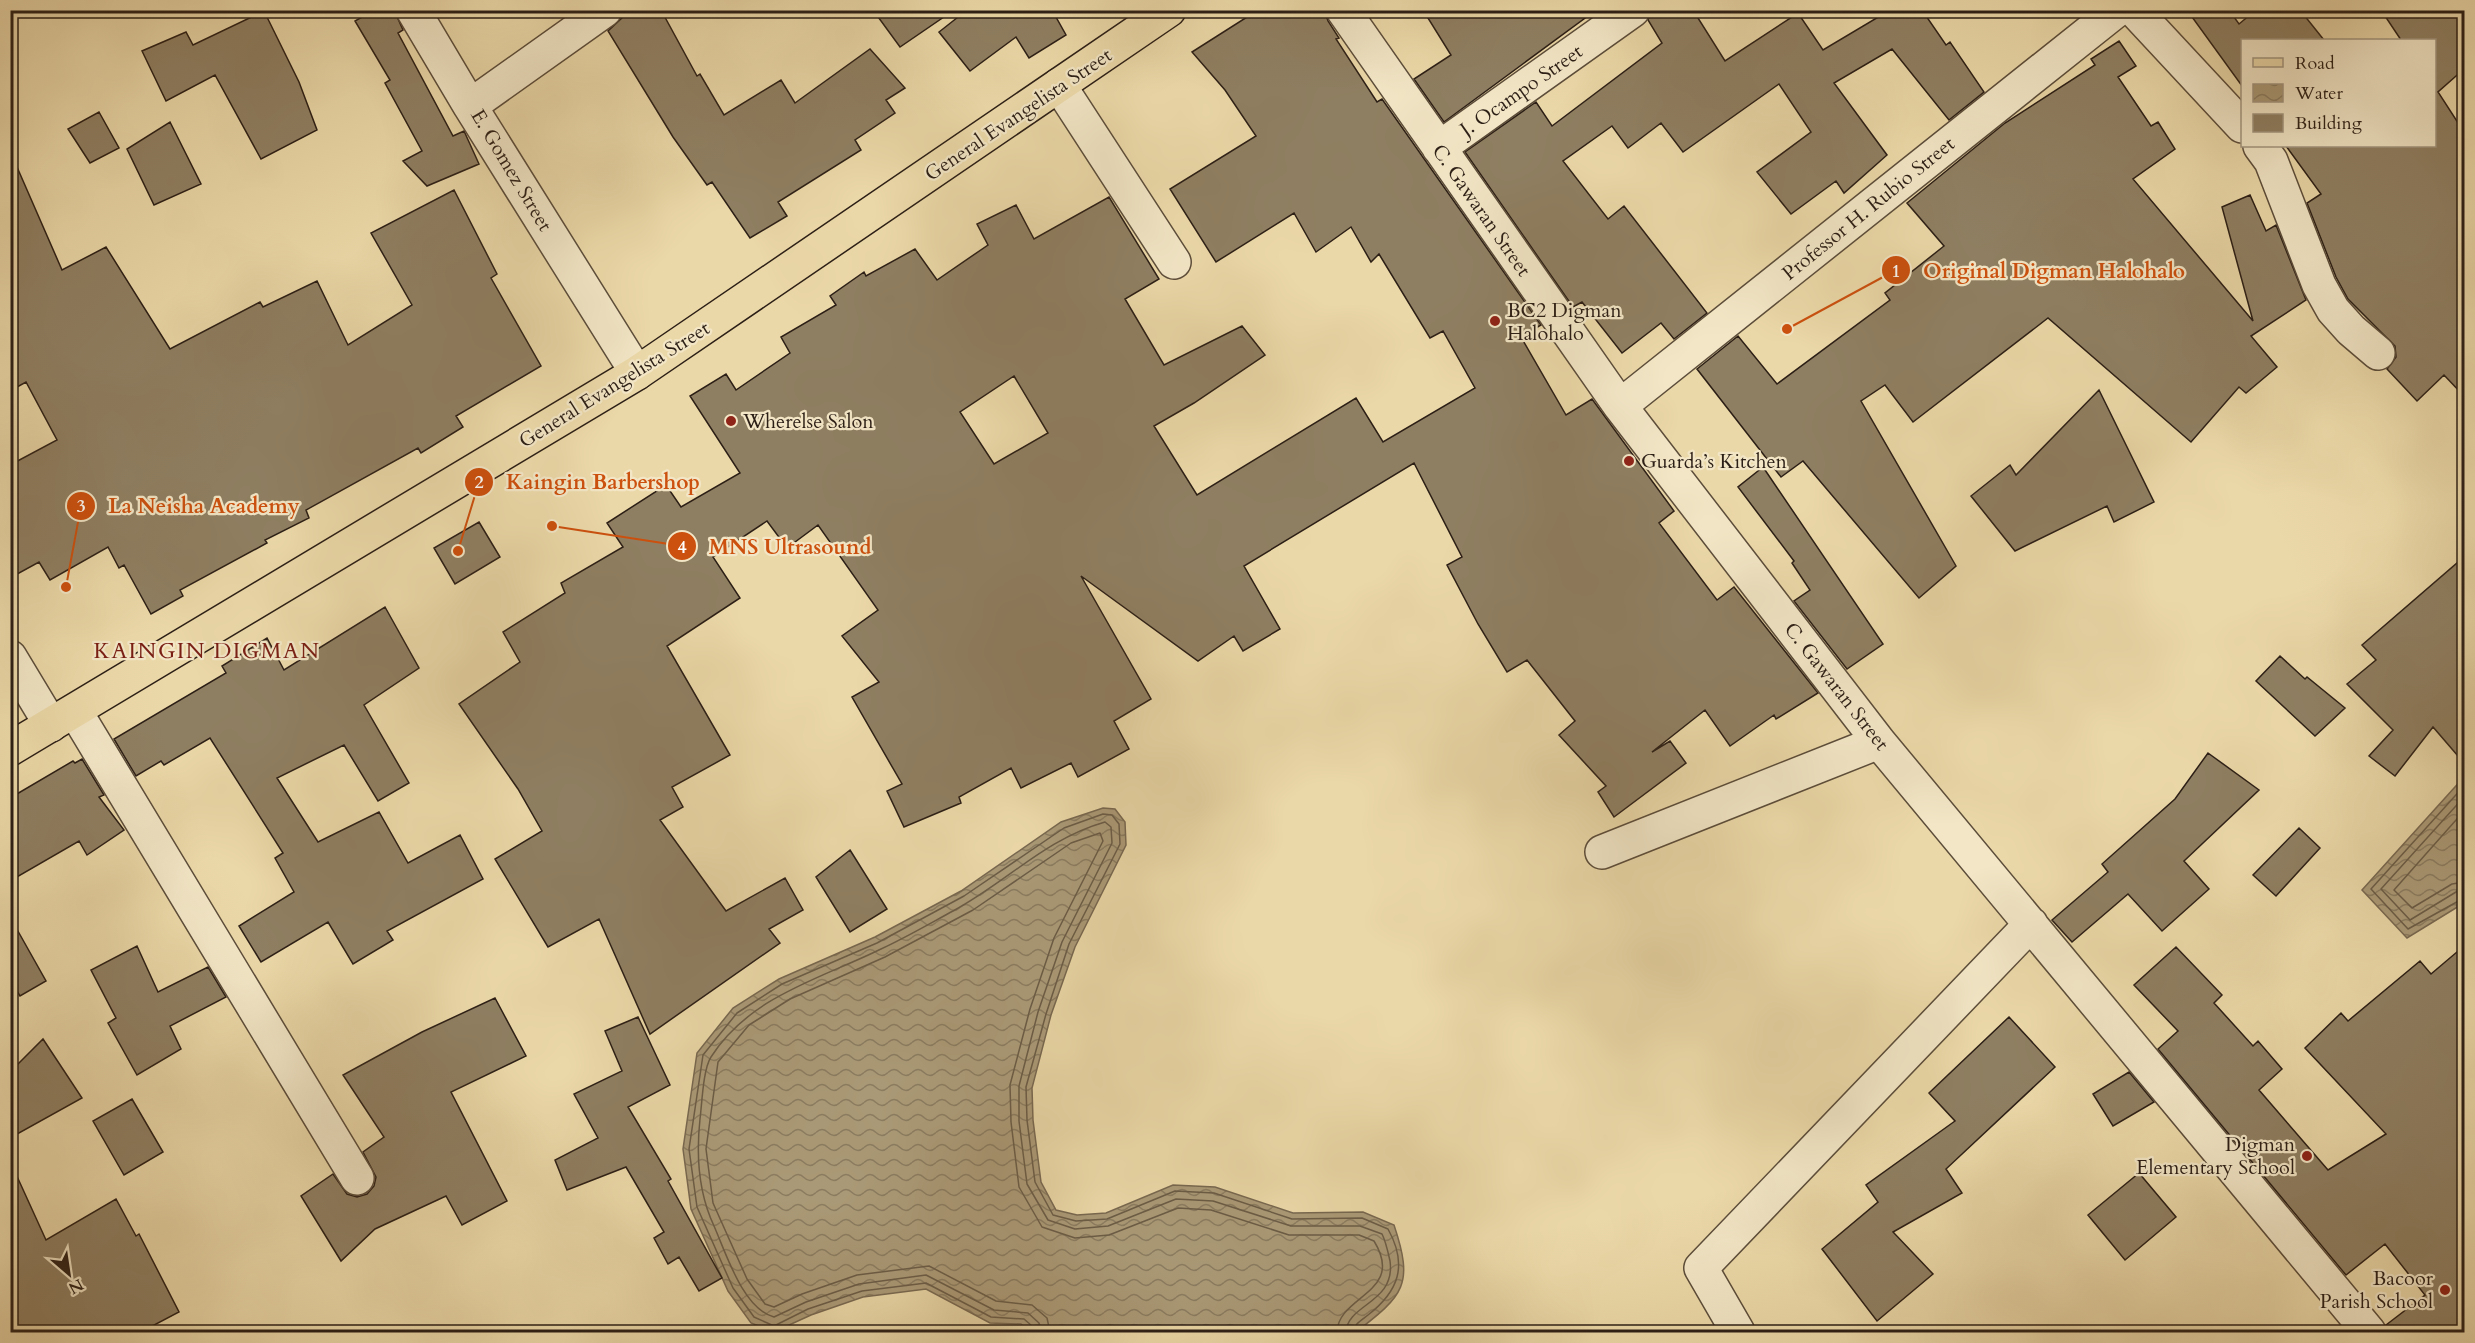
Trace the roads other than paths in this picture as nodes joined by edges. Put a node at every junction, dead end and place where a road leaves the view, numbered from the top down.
1 (413, 10) edge
2 (604, 10) edge
3 (1169, 10) edge
4 (1343, 10) edge
5 (1633, 10) edge
6 (2117, 10) edge
7 (2134, 10) edge
8 (1059, 86) junction
9 (470, 106) junction
10 (2241, 125) edge
11 (2261, 147) edge
12 (1439, 148) junction
13 (1174, 262) dead end
14 (2378, 353) dead end
15 (637, 373) junction
16 (1620, 406) junction
17 (10, 657) edge
18 (63, 718) junction
19 (1879, 742) junction
20 (10, 749) edge
21 (1602, 852) dead end
22 (2031, 924) junction
23 (357, 1178) dead end
24 (1738, 1332) edge
25 (2368, 1332) edge

1 - 9 street
2 - 9 street, E. Gomez Street
3 - 8 main road, General Evangelista Street
4 - 12 street, C. Gawaran Street
5 - 12 street, J. Ocampo Street
6 - 16 street, Professor H. Rubio Street
7 - 10 street
8 - 13 street
8 - 15 main road, General Evangelista Street
9 - 15 street, E. Gomez Street
11 - 14 street
12 - 16 street, C. Gawaran Street
15 - 18 main road, General Evangelista Street
16 - 19 street, C. Gawaran Street
17 - 18 street
18 - 20 main road, General Evangelista Street
18 - 23 street
19 - 21 street
19 - 22 street, C. Gawaran Street
22 - 24 street
22 - 25 street, C. Gawaran Street

